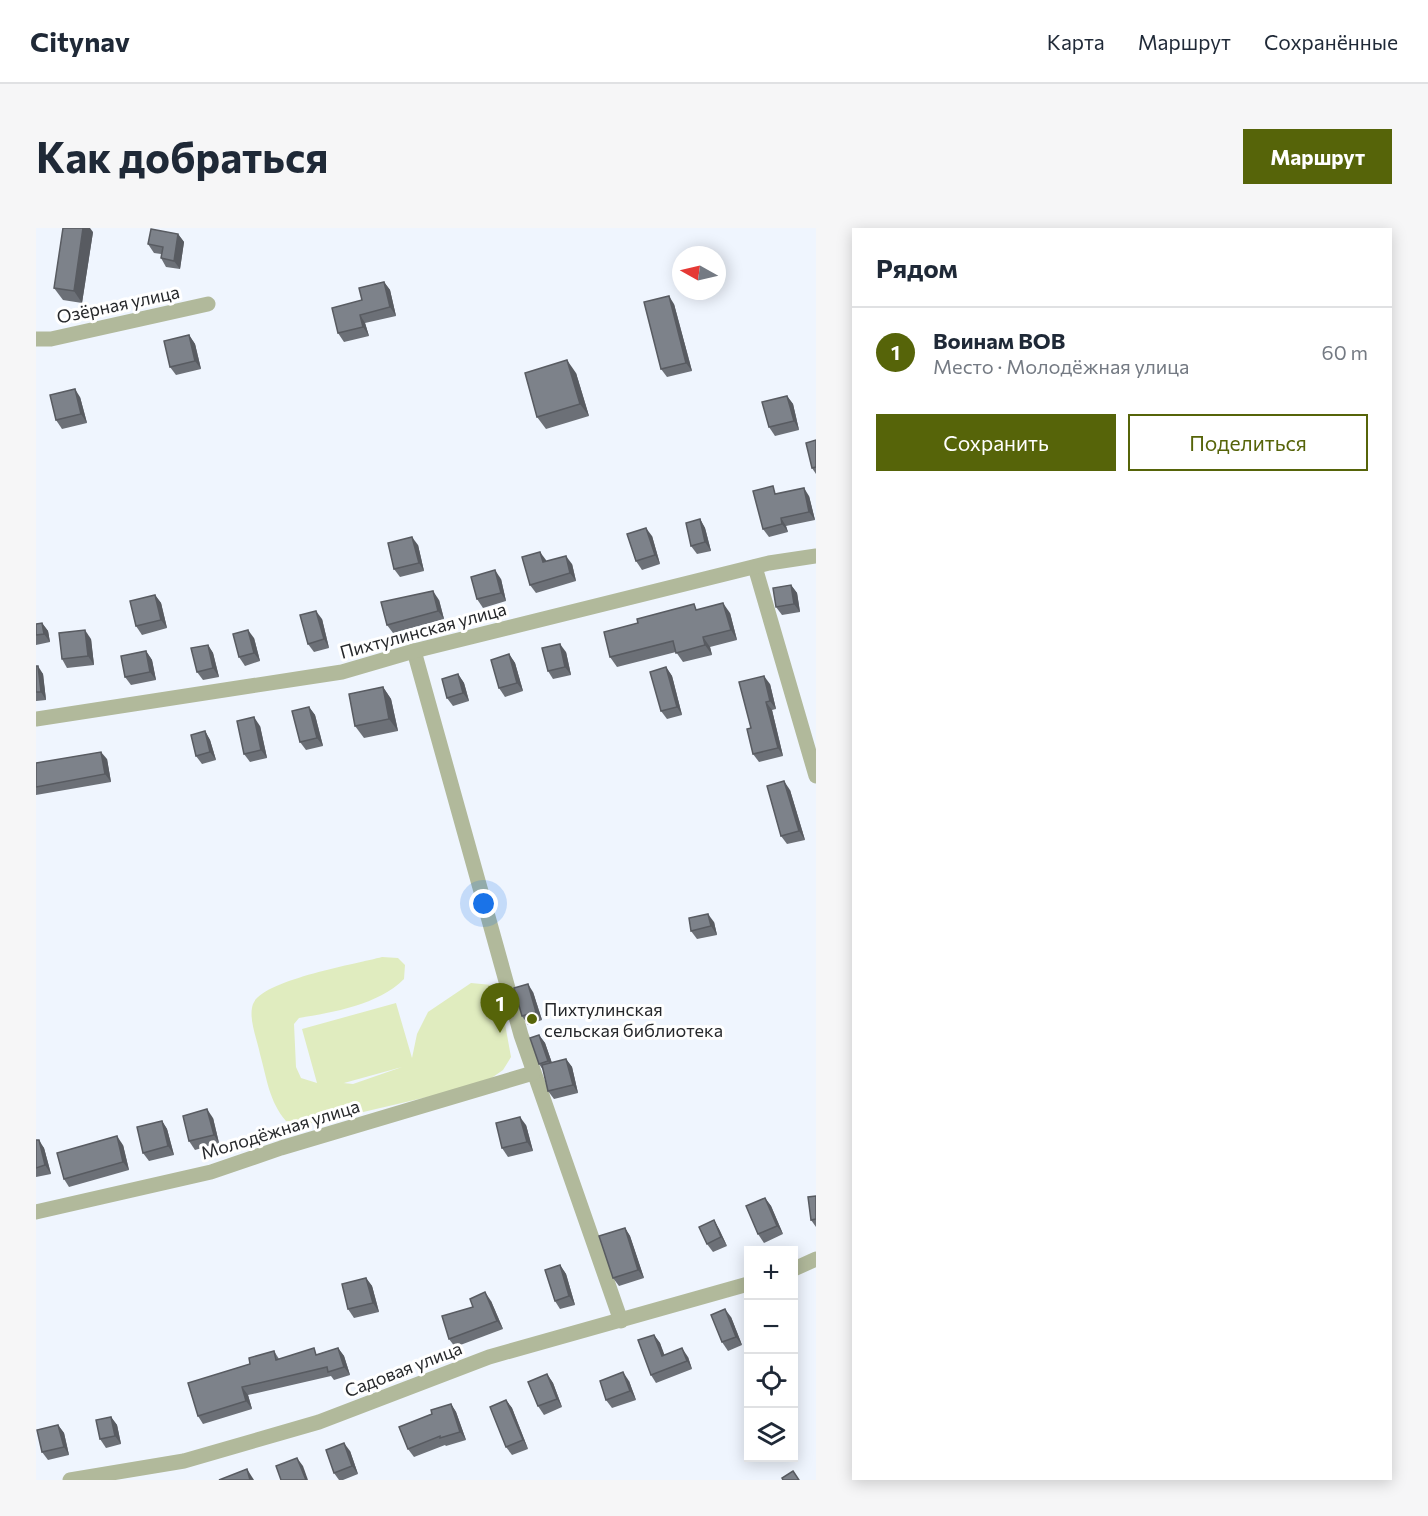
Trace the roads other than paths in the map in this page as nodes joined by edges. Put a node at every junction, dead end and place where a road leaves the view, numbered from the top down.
1 (208, 304) dead end
2 (36, 339) edge
3 (816, 556) edge
4 (755, 567) junction
5 (414, 651) junction
6 (36, 719) edge
7 (816, 776) edge
8 (533, 1073) junction
9 (36, 1212) edge
10 (816, 1259) edge
11 (798, 1267) edge
12 (744, 1285) edge
13 (621, 1321) junction
14 (70, 1480) edge

1 - 2 street, Озёрная улица
3 - 4 street, Пихтулинская улица
4 - 5 street, Пихтулинская улица
4 - 7 street
5 - 6 street, Пихтулинская улица
5 - 8 street
8 - 9 street, Молодёжная улица
8 - 13 street
10 - 11 street
12 - 13 street, Садовая улица
13 - 14 street, Садовая улица

